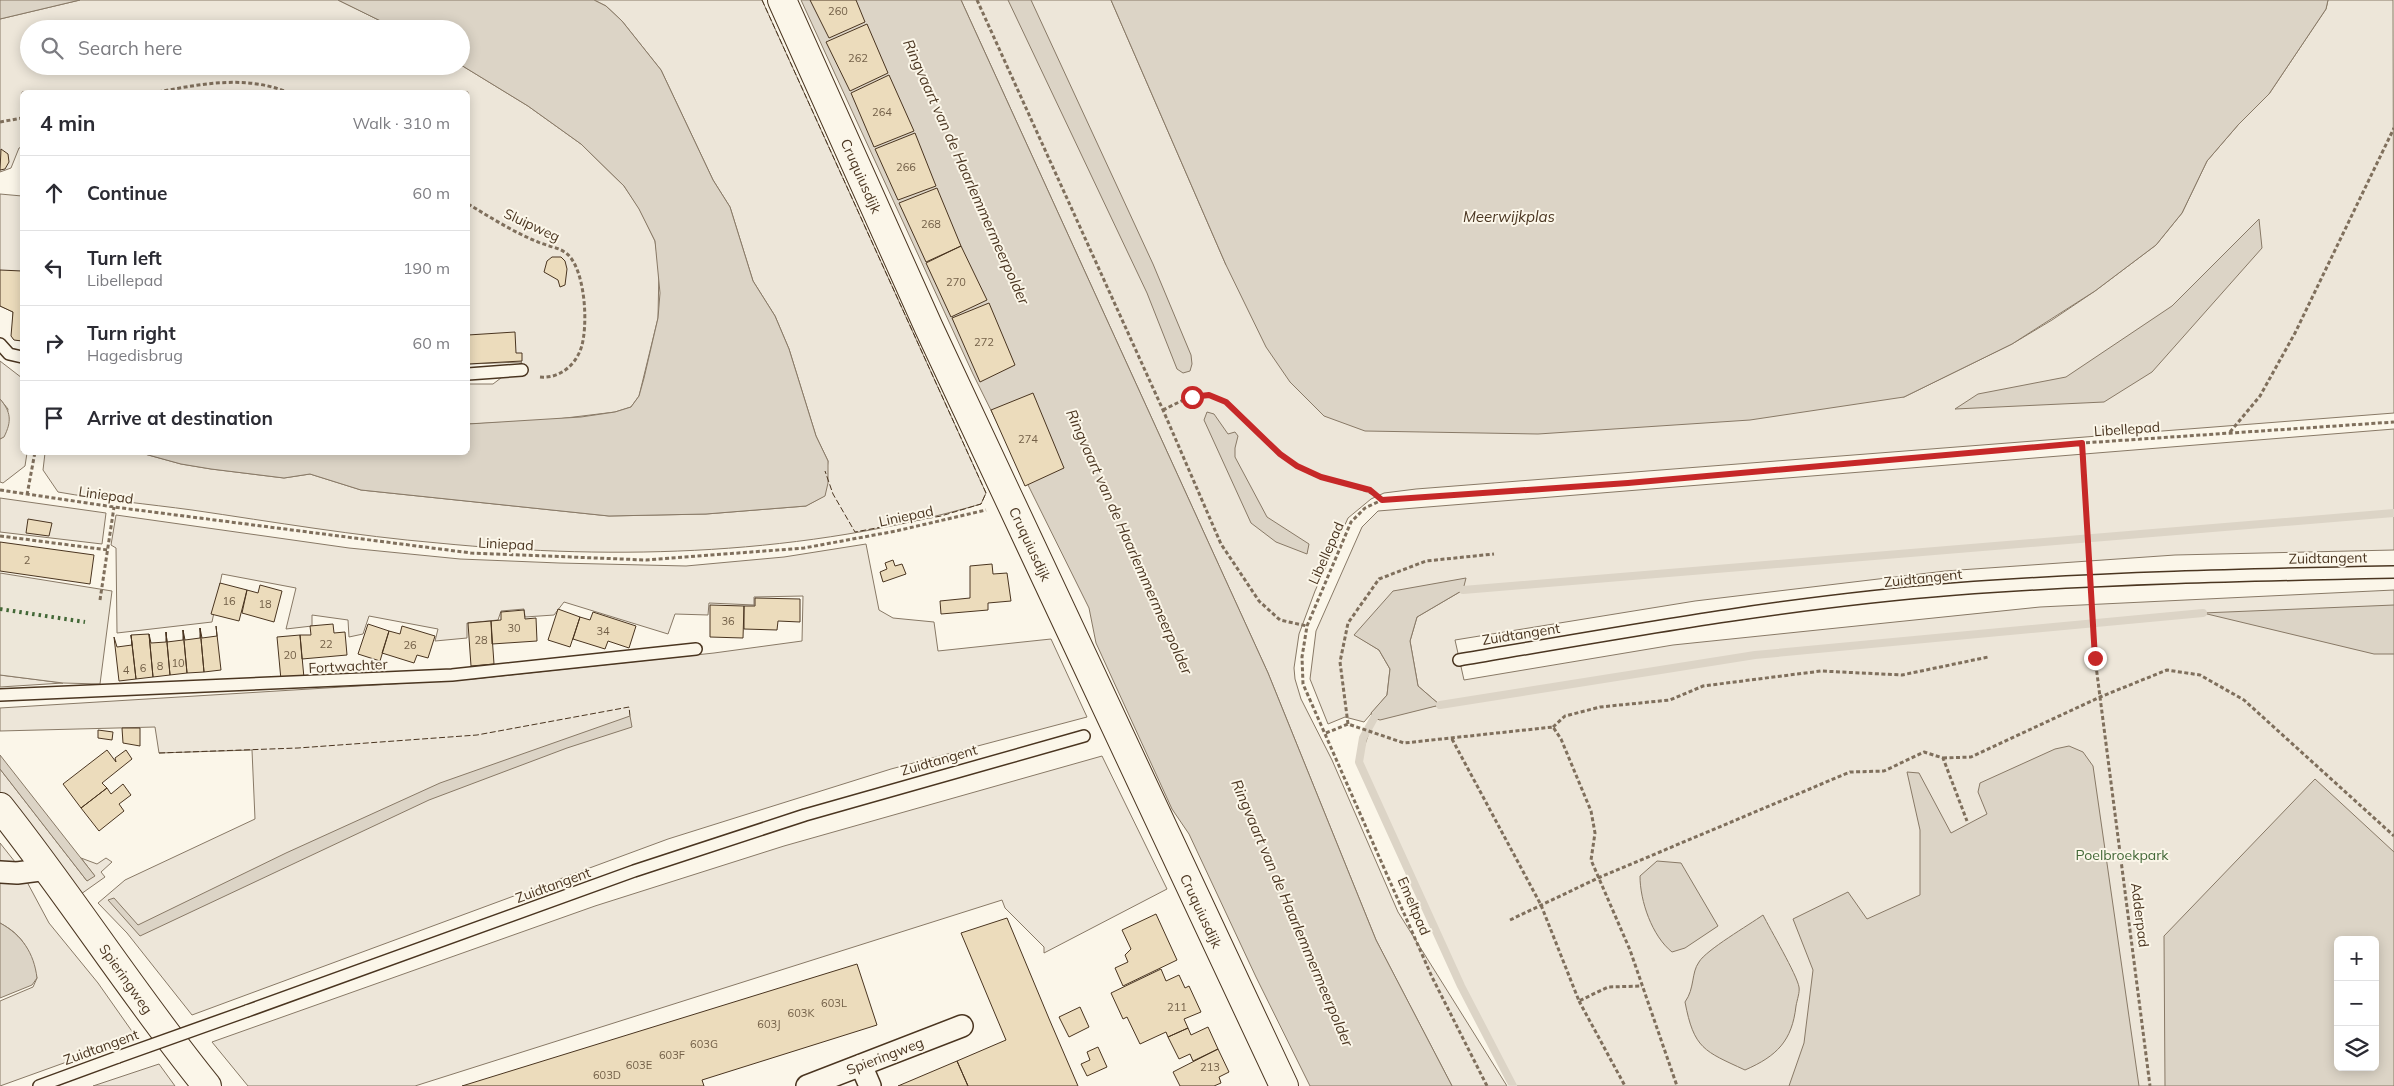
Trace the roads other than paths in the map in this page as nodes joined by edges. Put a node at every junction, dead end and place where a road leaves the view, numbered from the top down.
1 (782, 0) edge
2 (0, 344) edge
3 (20, 357) edge
4 (522, 370) road end
5 (470, 374) edge
6 (2394, 572) edge
7 (696, 649) dead end
8 (1459, 660) dead end
9 (0, 696) edge
10 (1084, 736) dead end
11 (0, 807) edge
12 (48, 869) junction
13 (0, 872) edge
14 (962, 1026) dead end
15 (861, 1065) junction
16 (39, 1086) edge
17 (207, 1086) edge
18 (807, 1086) edge
19 (870, 1086) edge
20 (1284, 1086) edge

1 - 20 street, Cruquiusdijk
2 - 3 lane
4 - 5 lane
6 - 8 lane, Zuidtangent
7 - 9 lane, Fortwachter
10 - 16 lane, Zuidtangent, bridge
11 - 12 street, Spieringweg
12 - 13 street
12 - 17 street, Spieringweg
14 - 15 street, Spieringweg
15 - 18 street, Spieringweg
15 - 19 street

